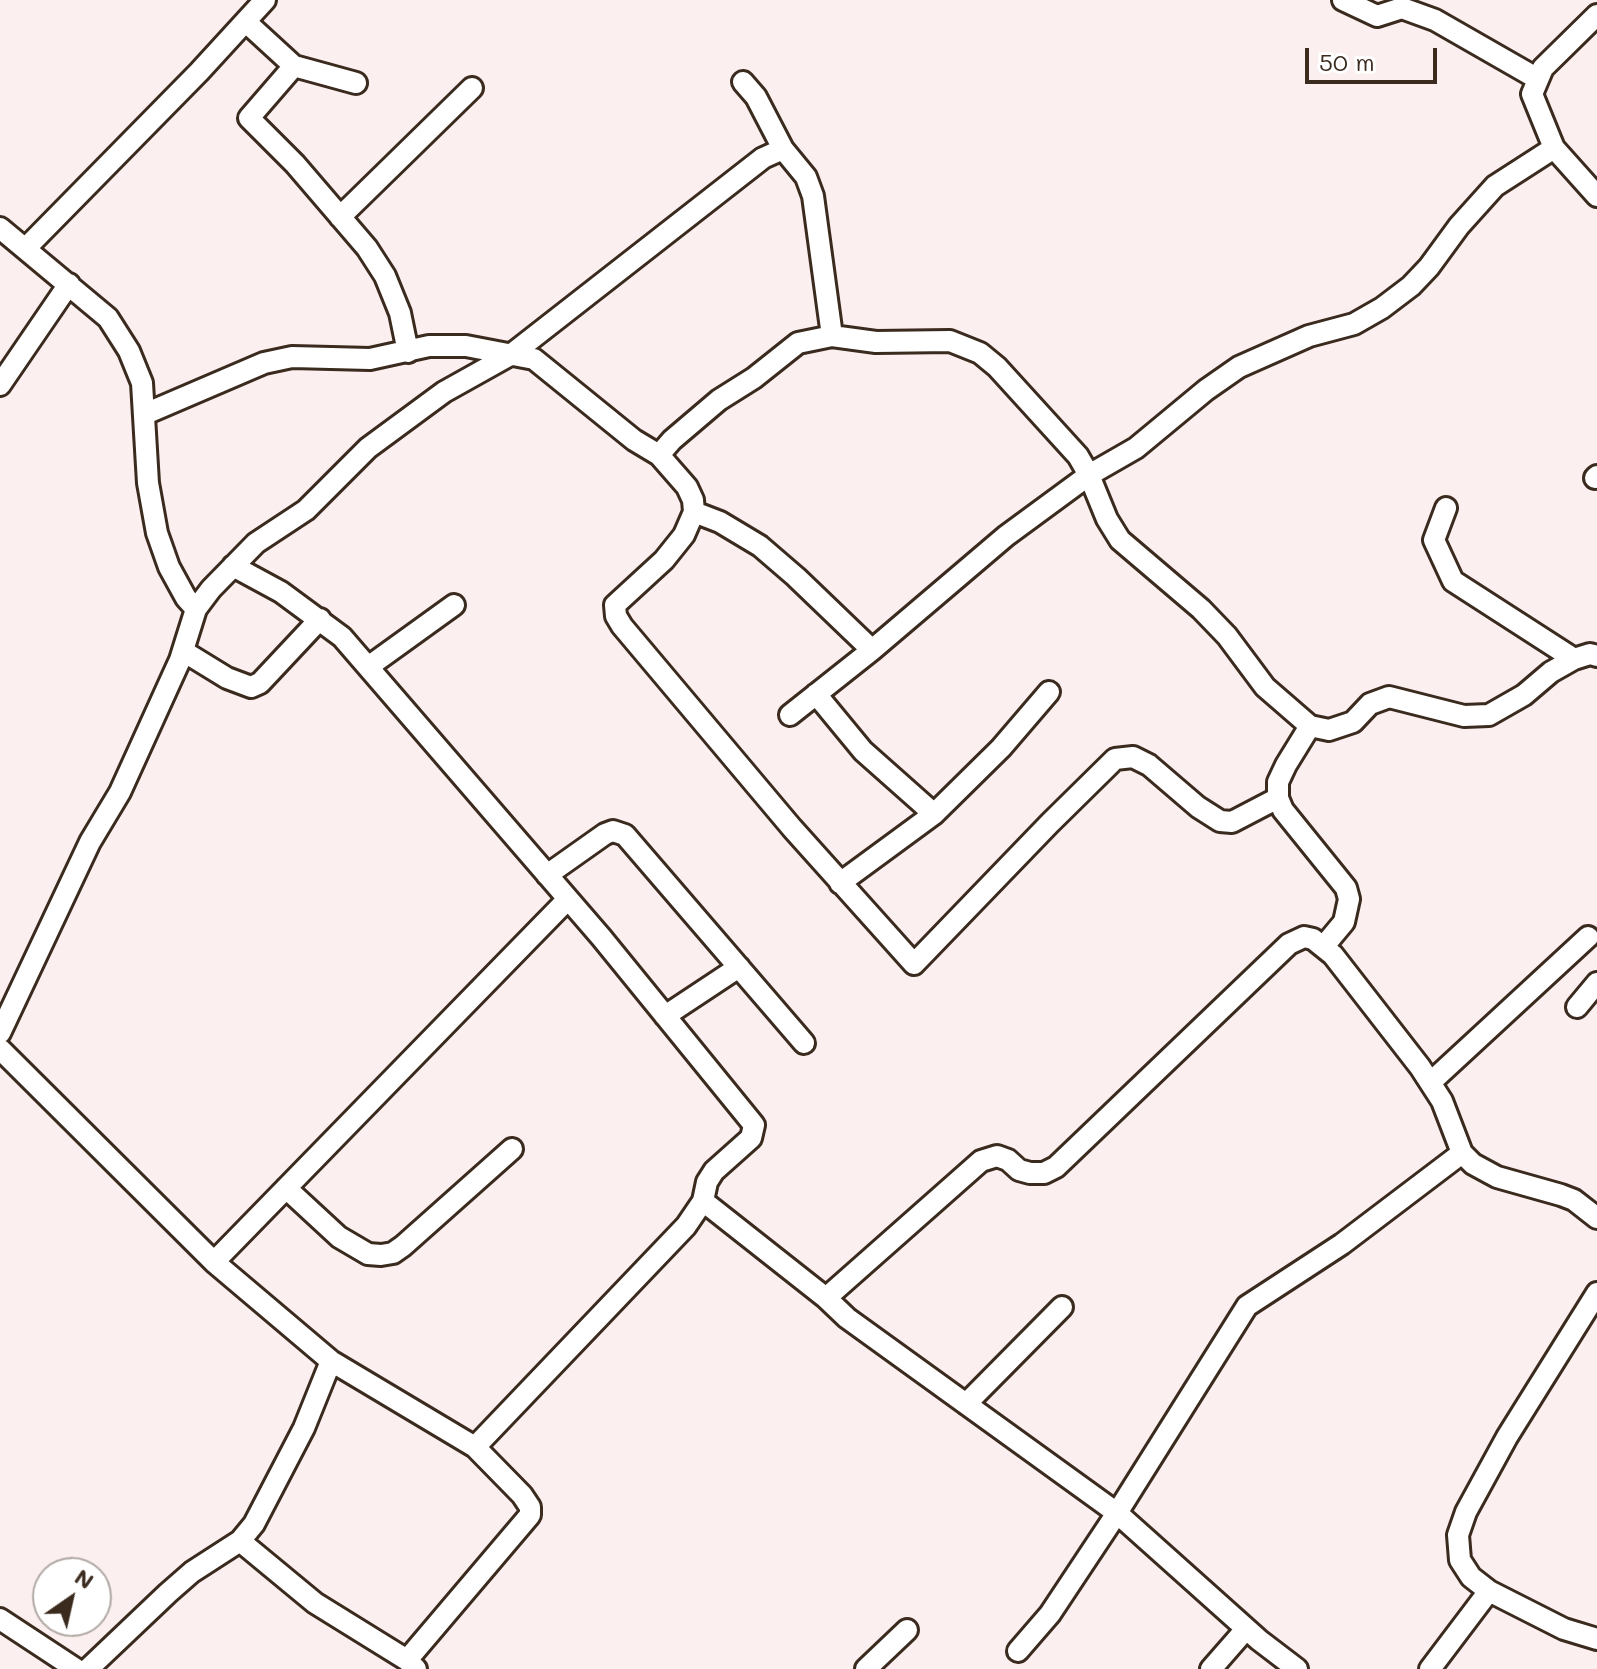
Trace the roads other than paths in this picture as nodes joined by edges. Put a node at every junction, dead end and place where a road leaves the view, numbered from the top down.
1 (265, 0) edge
2 (1343, 0) edge
3 (1597, 15) edge
4 (246, 22) junction
5 (294, 66) junction
6 (1538, 79) junction
7 (743, 82) dead end
8 (356, 83) dead end
9 (472, 88) dead end
10 (1554, 148) junction
11 (783, 149) junction
12 (1597, 196) edge
13 (340, 217) junction
14 (0, 228) edge
15 (26, 248) junction
16 (69, 284) junction
17 (832, 336) junction
18 (408, 352) junction
19 (512, 354) junction
20 (0, 385) edge
21 (145, 414) junction
22 (659, 455) junction
23 (1089, 475) junction
24 (1446, 508) dead end
25 (694, 512) junction
26 (233, 566) junction
27 (454, 605) dead end
28 (196, 609) junction
29 (320, 619) junction
30 (872, 650) junction
31 (183, 651) junction
32 (1597, 656) edge
33 (1574, 659) junction
34 (368, 667) junction
35 (1049, 692) dead end
36 (816, 694) junction
37 (790, 715) dead end
38 (1310, 726) junction
39 (1278, 798) junction
40 (934, 814) junction
41 (547, 875) junction
42 (840, 883) junction
43 (568, 899) junction
44 (1588, 937) dead end
45 (1324, 946) junction
46 (739, 967) junction
47 (1597, 983) edge
48 (1577, 1007) dead end
49 (665, 1016) junction
50 (0, 1033) edge
51 (804, 1043) dead end
52 (0, 1049) edge
53 (1431, 1082) junction
54 (512, 1149) dead end
55 (1462, 1153) junction
56 (286, 1188) junction
57 (703, 1201) junction
58 (1597, 1218) edge
59 (214, 1262) junction
60 (1597, 1293) edge
61 (826, 1298) junction
62 (1062, 1307) dead end
63 (331, 1361) junction
64 (966, 1404) junction
65 (475, 1447) junction
66 (1117, 1513) junction
67 (240, 1541) junction
68 (1489, 1591) junction
69 (0, 1619) edge
70 (1246, 1629) junction
71 (907, 1630) dead end
72 (1597, 1639) edge
73 (1018, 1651) dead end
74 (412, 1664) edge
75 (76, 1669) edge
76 (88, 1669) edge
77 (866, 1669) edge
78 (1211, 1669) edge
79 (1297, 1669) edge
80 (1430, 1669) edge

1 - 4 street
2 - 6 street
3 - 6 street
4 - 5 street
4 - 15 street
5 - 8 street
5 - 13 street
6 - 10 street
7 - 11 street
9 - 13 street
10 - 12 street
10 - 23 street
11 - 17 street
11 - 19 street
13 - 18 street
14 - 15 street
15 - 16 street
16 - 20 street
16 - 21 street
17 - 22 street
17 - 23 street
18 - 19 street
18 - 21 street
19 - 22 street
19 - 26 street
21 - 28 street
22 - 25 street
23 - 30 street
23 - 38 street
24 - 33 street
25 - 30 street
25 - 42 street
26 - 28 street
26 - 29 street
27 - 34 street
28 - 31 street
29 - 31 street
29 - 34 street
30 - 36 street
31 - 50 street
32 - 33 street
33 - 38 street
34 - 41 street
35 - 40 street
36 - 37 street
36 - 40 street
38 - 39 street
39 - 42 street
39 - 45 street
40 - 42 street
41 - 43 street
41 - 46 street
43 - 49 street
43 - 56 street
44 - 53 street
45 - 53 street
45 - 61 street
46 - 49 street
46 - 51 street
47 - 48 street
49 - 57 street
52 - 59 street
53 - 55 street
54 - 56 street
55 - 58 street
55 - 66 street
56 - 59 street
57 - 61 street
57 - 65 street
59 - 63 street
60 - 68 street
61 - 64 street
62 - 64 street
63 - 65 street
63 - 67 street
64 - 66 street
65 - 74 street
66 - 70 street
66 - 73 street
67 - 74 street
67 - 76 street
68 - 72 street
68 - 80 street
69 - 75 street
70 - 78 street
70 - 79 street
71 - 77 street

